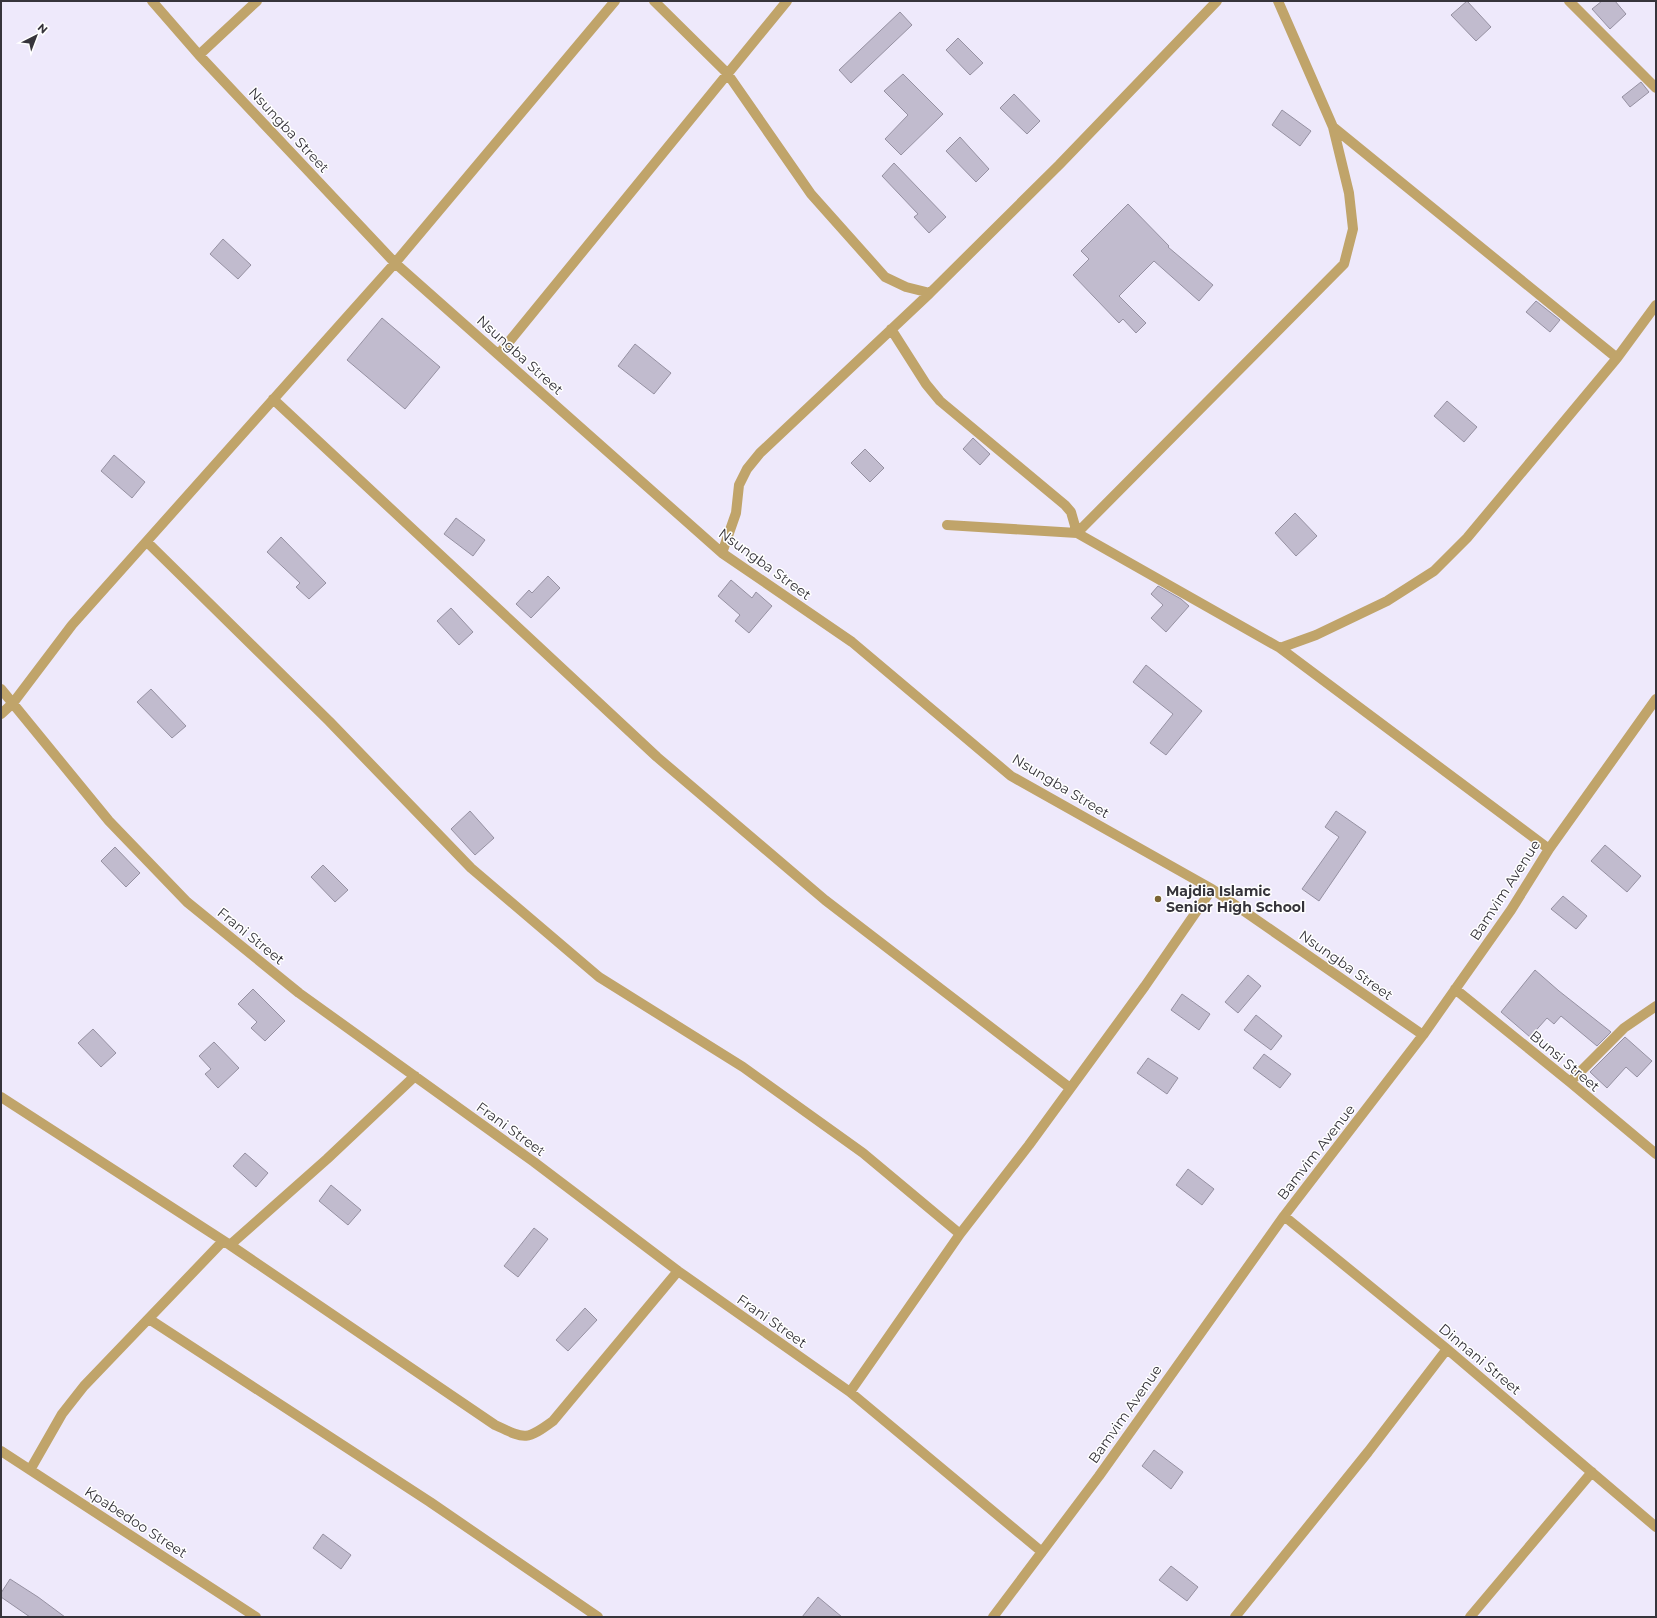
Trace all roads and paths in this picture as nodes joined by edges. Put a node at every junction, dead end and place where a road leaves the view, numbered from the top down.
1 (152, 1) edge
2 (257, 1) edge
3 (615, 1) edge
4 (654, 1) edge
5 (787, 1) edge
6 (1217, 1) edge
7 (1278, 1) edge
8 (1569, 1) edge
9 (199, 55) junction
10 (727, 73) junction
11 (1656, 88) edge
12 (1333, 127) junction
13 (395, 263) junction
14 (930, 293) junction
15 (1656, 305) edge
16 (891, 329) junction
17 (499, 354) junction
18 (1618, 358) junction
19 (273, 399) junction
20 (947, 525) dead end
21 (1077, 533) junction
22 (147, 542) junction
23 (722, 553) junction
24 (1280, 648) junction
25 (1, 689) edge
26 (1656, 699) edge
27 (13, 702) junction
28 (1, 714) edge
29 (1549, 849) junction
30 (1212, 889) junction
31 (1455, 990) junction
32 (1656, 1006) edge
33 (1423, 1036) junction
34 (415, 1076) junction
35 (1570, 1082) junction
36 (1070, 1088) junction
37 (1, 1097) edge
38 (1656, 1154) edge
39 (1284, 1216) junction
40 (960, 1234) junction
41 (227, 1243) junction
42 (678, 1271) junction
43 (149, 1319) junction
44 (1447, 1349) junction
45 (850, 1392) junction
46 (1, 1451) edge
47 (30, 1470) junction
48 (1592, 1472) junction
49 (1656, 1527) edge
50 (1042, 1552) junction
51 (256, 1617) edge
52 (598, 1617) edge
53 (993, 1617) edge
54 (1235, 1617) edge
55 (1470, 1617) edge

1 - 9 street, Nsungba Street
2 - 9 street
3 - 13 street
4 - 10 street
5 - 10 street
6 - 14 street
7 - 12 street
8 - 11 street
9 - 13 street, Nsungba Street
10 - 14 street
10 - 17 street
12 - 18 street
12 - 21 street
13 - 17 street, Nsungba Street
13 - 19 street
14 - 16 street
15 - 18 street
16 - 21 street
16 - 23 street
17 - 23 street, Nsungba Street
18 - 24 street
19 - 22 street
19 - 36 street
20 - 21 street
21 - 24 street
22 - 27 street
22 - 40 street
23 - 30 street, Nsungba Street
24 - 29 street
25 - 27 street, Frani Street
26 - 29 street, Bamvim Avenue
27 - 28 street
27 - 34 street, Frani Street
29 - 31 street, Bamvim Avenue
30 - 33 street, Nsungba Street
30 - 36 street
31 - 33 street, Bamvim Avenue
31 - 35 street, Bunsi Street
32 - 35 street
33 - 39 street, Bamvim Avenue
34 - 41 street
34 - 42 street, Frani Street
35 - 38 street, Bunsi Street
36 - 40 street
37 - 41 street
39 - 44 street, Dinnani Street
39 - 50 street, Bamvim Avenue
40 - 45 street
41 - 42 street
41 - 43 street
42 - 45 street, Frani Street
43 - 47 street
43 - 52 street
44 - 48 street, Dinnani Street
44 - 54 street
45 - 50 street, Frani Street
46 - 47 street, Kpabedoo Street
47 - 51 street, Kpabedoo Street
48 - 49 street, Dinnani Street
48 - 55 street
50 - 53 street, Bamvim Avenue

